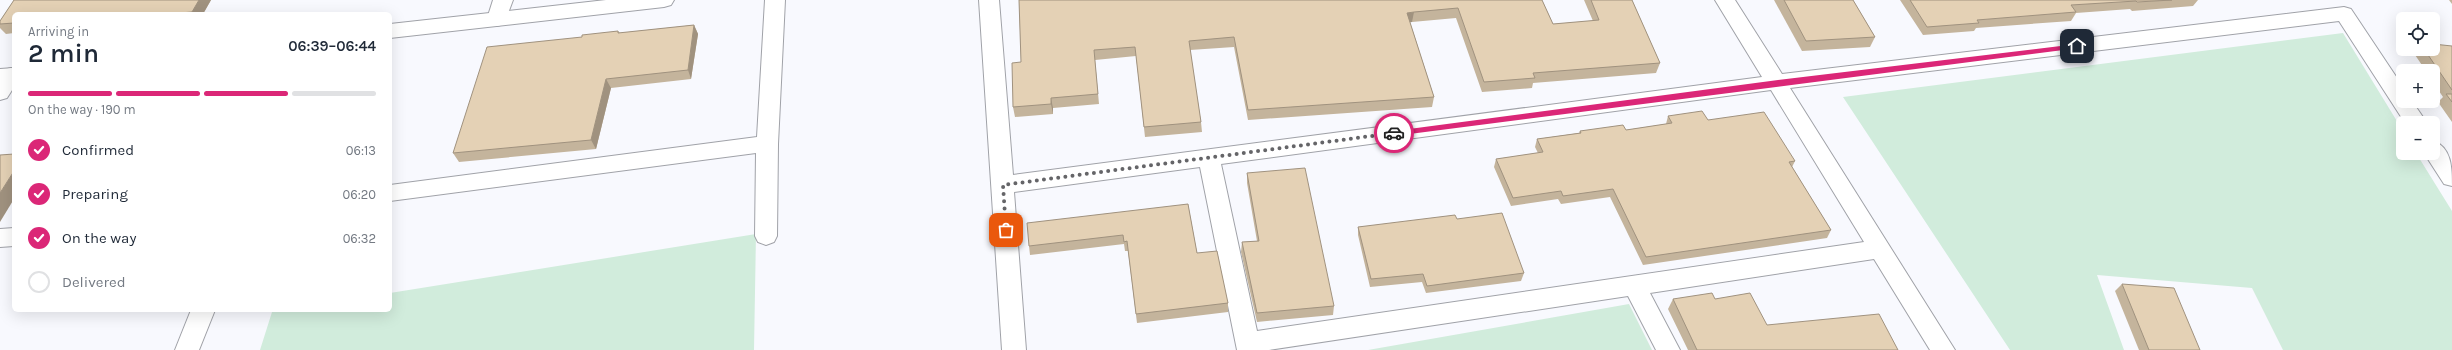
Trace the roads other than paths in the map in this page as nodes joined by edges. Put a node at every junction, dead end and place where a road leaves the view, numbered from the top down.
1 (503, 0) edge
2 (664, 0) edge
3 (774, 0) edge
4 (989, 0) edge
5 (1725, 0) edge
6 (497, 19) junction
7 (392, 31) edge
8 (8, 75) edge
9 (1778, 82) junction
10 (0, 93) edge
11 (2411, 116) edge
12 (767, 144) junction
13 (1209, 158) junction
14 (2440, 160) edge
15 (2452, 178) edge
16 (1003, 185) junction
17 (392, 193) edge
18 (766, 236) dead end
19 (12, 237) edge
20 (0, 238) edge
21 (1880, 249) junction
22 (1634, 286) junction
23 (202, 312) edge
24 (1249, 346) edge
25 (187, 350) edge
26 (1014, 350) edge
27 (1668, 350) edge
28 (1943, 350) edge

1 - 6 street
2 - 6 street
3 - 12 street
4 - 16 street
5 - 9 street
6 - 7 street
8 - 10 street
9 - 11 street
9 - 13 street
9 - 21 street
12 - 17 street
12 - 18 street
13 - 16 street
13 - 24 street
14 - 15 street
16 - 26 street
19 - 20 street
21 - 22 street
21 - 28 street
22 - 24 street
22 - 27 street
23 - 25 street

